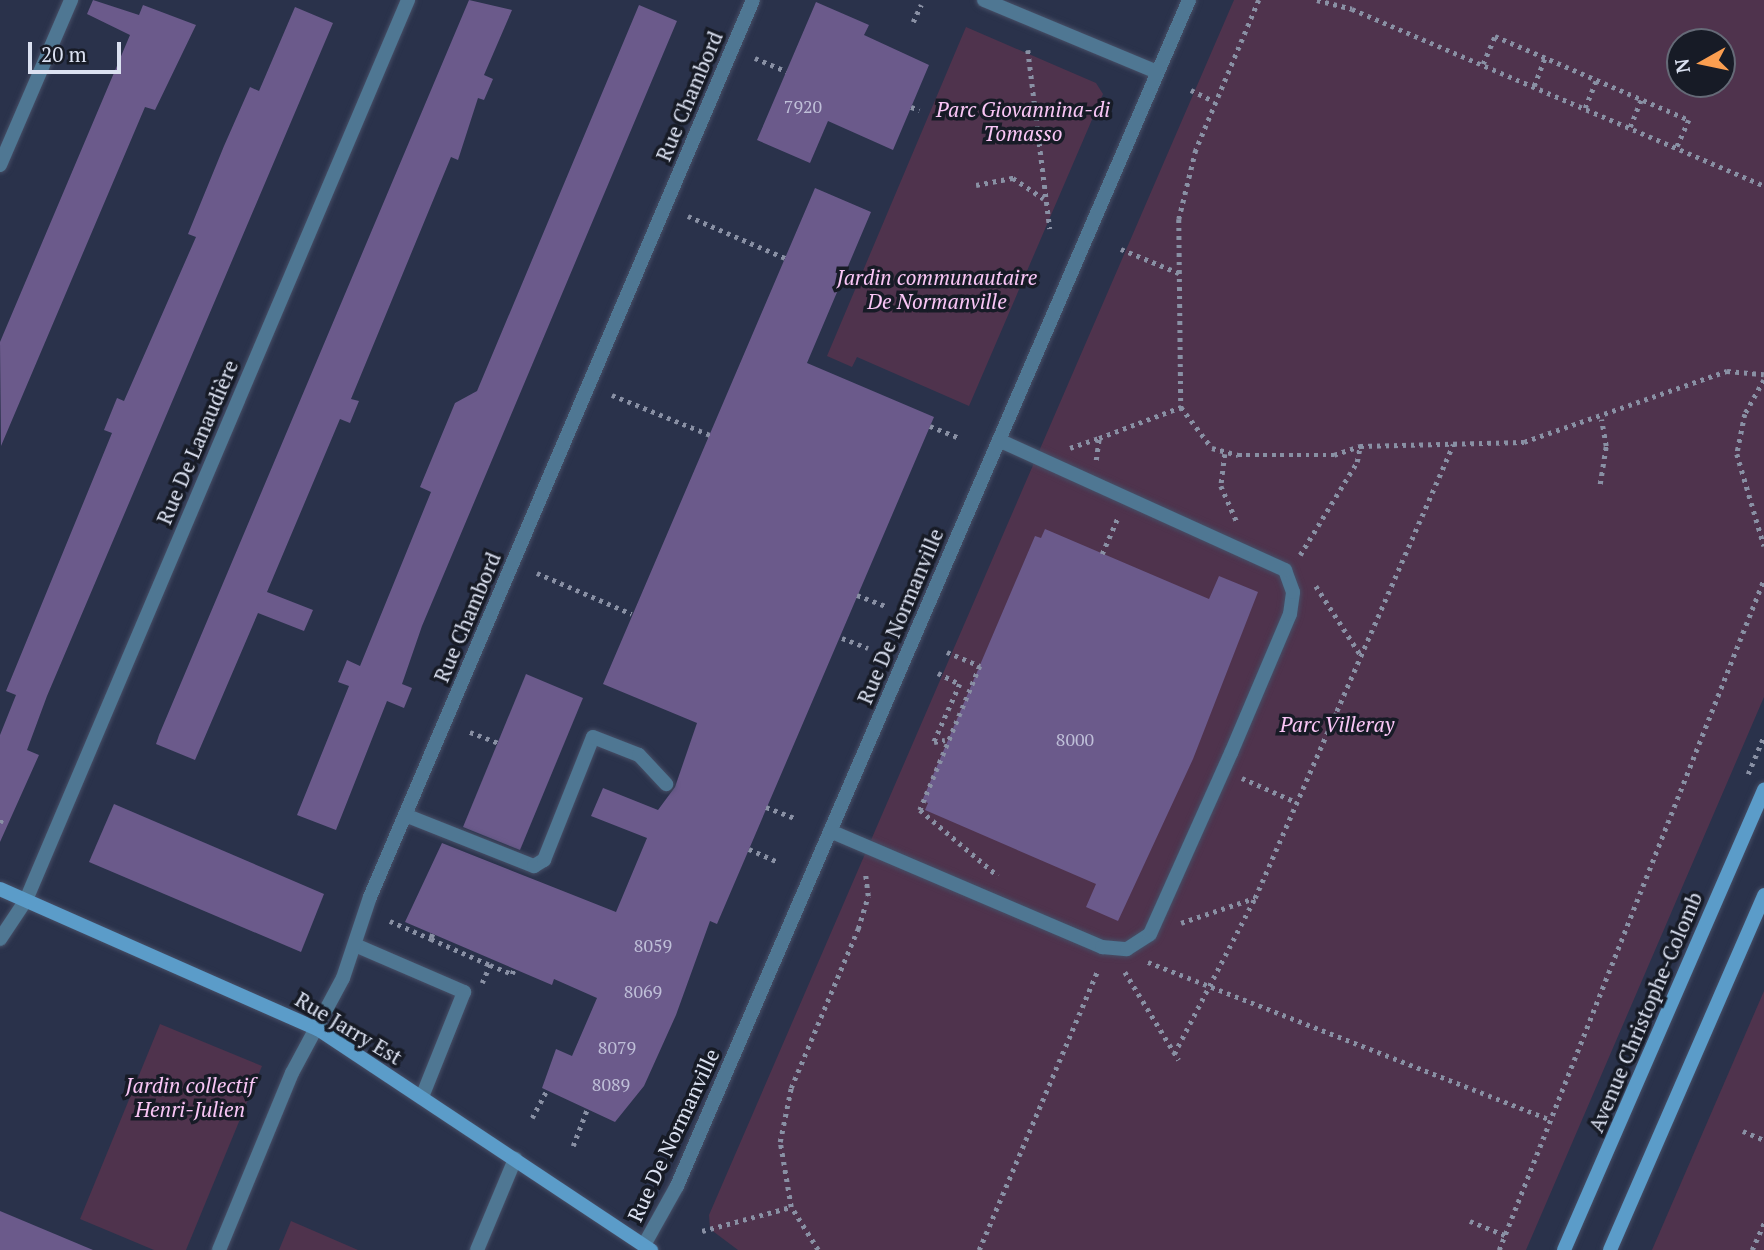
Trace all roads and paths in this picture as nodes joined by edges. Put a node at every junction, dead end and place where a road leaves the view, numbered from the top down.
1 (71, 0) edge
2 (408, 0) edge
3 (753, 0) edge
4 (984, 0) edge
5 (1188, 0) edge
6 (1259, 0) edge
7 (1317, 0) edge
8 (1336, 1) edge
9 (922, 5) dead end
10 (913, 22) dead end
11 (1028, 50) dead end
12 (755, 58) dead end
13 (1545, 58) junction
14 (1483, 64) junction
15 (786, 71) dead end
16 (1157, 72) junction
17 (1597, 81) junction
18 (1534, 86) junction
19 (1191, 90) dead end
20 (1567, 93) dead end
21 (1565, 99) junction
22 (1642, 100) junction
23 (1214, 101) junction
24 (911, 107) dead end
25 (1585, 108) junction
26 (920, 110) dead end
27 (1630, 127) junction
28 (1677, 147) junction
29 (0, 165) edge
30 (976, 185) dead end
31 (1764, 187) edge
32 (1045, 200) junction
33 (688, 216) dead end
34 (1050, 229) dead end
35 (1121, 249) dead end
36 (785, 258) dead end
37 (1179, 273) junction
38 (1764, 374) edge
39 (1764, 380) edge
40 (612, 395) dead end
41 (1181, 407) junction
42 (1601, 419) junction
43 (930, 426) dead end
44 (710, 435) dead end
45 (959, 438) dead end
46 (1099, 438) junction
47 (999, 440) junction
48 (1102, 444) dead end
49 (1453, 444) junction
50 (1058, 445) dead end
51 (1360, 446) junction
52 (1225, 454) junction
53 (1292, 455) junction
54 (1292, 463) dead end
55 (1600, 484) dead end
56 (1244, 528) dead end
57 (1109, 537) dead end
58 (1764, 546) edge
59 (1291, 551) dead end
60 (1102, 554) dead end
61 (1300, 555) junction
62 (1296, 562) dead end
63 (1305, 564) dead end
64 (1764, 569) edge
65 (537, 573) dead end
66 (1309, 573) dead end
67 (1763, 581) edge
68 (857, 595) dead end
69 (886, 606) dead end
70 (632, 614) dead end
71 (842, 638) dead end
72 (868, 648) dead end
73 (947, 652) dead end
74 (1360, 654) junction
75 (977, 666) junction
76 (938, 673) dead end
77 (1334, 714) junction
78 (1356, 725) dead end
79 (470, 732) dead end
80 (498, 743) dead end
81 (1233, 774) dead end
82 (666, 784) dead end
83 (1764, 790) edge
84 (1296, 802) junction
85 (766, 807) dead end
86 (405, 815) junction
87 (795, 818) dead end
88 (830, 831) junction
89 (749, 849) dead end
90 (822, 850) junction
91 (776, 861) dead end
92 (1006, 883) dead end
93 (0, 889) edge
94 (1764, 894) edge
95 (1255, 898) junction
96 (26, 900) junction
97 (390, 921) dead end
98 (1168, 925) dead end
99 (0, 939) edge
100 (355, 944) junction
101 (1114, 949) junction
102 (1120, 966) dead end
103 (514, 970) dead end
104 (1214, 986) junction
105 (318, 1029) junction
106 (1174, 1054) junction
107 (1179, 1060) dead end
108 (547, 1090) dead end
109 (422, 1097) junction
110 (587, 1110) dead end
111 (532, 1118) dead end
112 (1551, 1120) junction
113 (1743, 1131) dead end
114 (1764, 1140) edge
115 (573, 1146) dead end
116 (515, 1159) junction
117 (790, 1207) junction
118 (1470, 1221) dead end
119 (1764, 1223) edge
120 (702, 1231) dead end
121 (1505, 1235) junction
122 (648, 1248) edge
123 (219, 1250) edge
124 (477, 1250) edge
125 (818, 1250) edge
126 (979, 1250) edge
127 (1499, 1250) edge
128 (1564, 1250) edge
129 (1610, 1250) edge
130 (1752, 1250) edge

1 - 29 street
2 - 96 street, Rue De Lanaudière
3 - 86 street, Rue Chambord
4 - 16 street
5 - 16 street, Rue De Normanville
6 - 23 path
7 - 8 path
8 - 14 path
9 - 10 path
11 - 32 path
12 - 15 path
13 - 14 path
13 - 17 path
13 - 18 path
14 - 18 path
16 - 47 street, Rue De Normanville
17 - 22 path
17 - 25 path
18 - 21 path
19 - 23 path
20 - 21 path
21 - 25 path
22 - 27 path
22 - 28 path
23 - 37 path
24 - 26 path
25 - 27 path
27 - 28 path
28 - 31 path
30 - 32 path
32 - 34 path
33 - 36 path
35 - 37 path
37 - 41 path
38 - 42 path
39 - 58 path
40 - 44 path
41 - 46 path
41 - 52 path
42 - 49 path
42 - 55 path
43 - 45 path
46 - 48 path
46 - 50 path
47 - 88 street, Rue De Normanville
47 - 101 street
49 - 51 path
49 - 74 path
51 - 53 path
51 - 61 path
52 - 53 path
52 - 56 path
53 - 54 path
57 - 60 path
59 - 61 path
61 - 62 path
61 - 63 path
64 - 67 path
65 - 70 path
66 - 74 path
67 - 112 path
68 - 69 path
71 - 72 path
73 - 75 path
74 - 77 path
75 - 76 path
75 - 92 path
77 - 78 path
77 - 84 path
79 - 80 path
81 - 84 path
82 - 86 street
83 - 128 main road, Avenue Christophe-Colomb
84 - 95 path
85 - 87 path
86 - 100 street, Rue Chambord
88 - 90 street, Rue De Normanville
88 - 101 street
89 - 91 path
90 - 117 path
90 - 122 street, Rue De Normanville
93 - 96 main road, Rue Jarry Est
94 - 129 main road
95 - 98 path
95 - 104 path
96 - 99 street, Rue De Lanaudière
96 - 105 main road, Rue Jarry Est
97 - 103 path
100 - 105 street, Rue Chambord
100 - 109 street
101 - 104 path
101 - 126 path
102 - 106 path
104 - 106 path
104 - 112 path
105 - 109 main road, Rue Jarry Est
105 - 123 street, Rue Chambord
106 - 107 path
108 - 111 path
109 - 116 main road, Rue Jarry Est
110 - 115 path
112 - 121 path
113 - 114 path
116 - 122 main road, Rue Jarry Est
116 - 124 street
117 - 120 path
117 - 125 path
118 - 121 path
119 - 130 path
121 - 127 path

